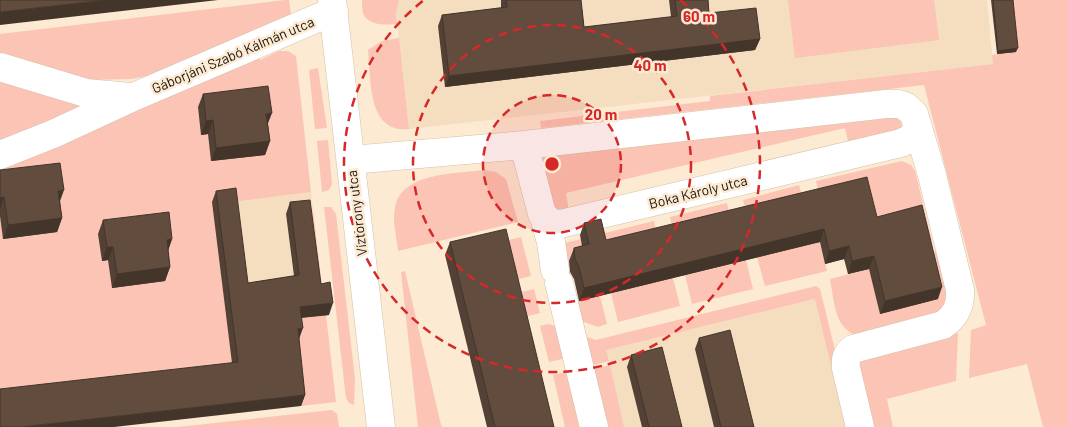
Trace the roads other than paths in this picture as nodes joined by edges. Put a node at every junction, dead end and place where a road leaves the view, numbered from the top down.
1 (333, 6) edge
2 (0, 67) edge
3 (131, 98) junction
4 (917, 125) junction
5 (524, 145) junction
6 (0, 155) edge
7 (351, 160) junction
8 (544, 217) junction
9 (380, 427) edge
10 (594, 427) edge
11 (860, 427) edge

1 - 3 street, Gáborjáni Szabó Kálmán utca
1 - 7 street, Víztorony utca
2 - 3 street, Gáborjáni Szabó Kálmán utca
3 - 6 street, Gáborjáni Szabó Kálmán utca
4 - 5 street
4 - 8 street, Boka Károly utca
4 - 11 street
5 - 7 street
5 - 8 street
7 - 9 street, Víztorony utca
8 - 10 street

